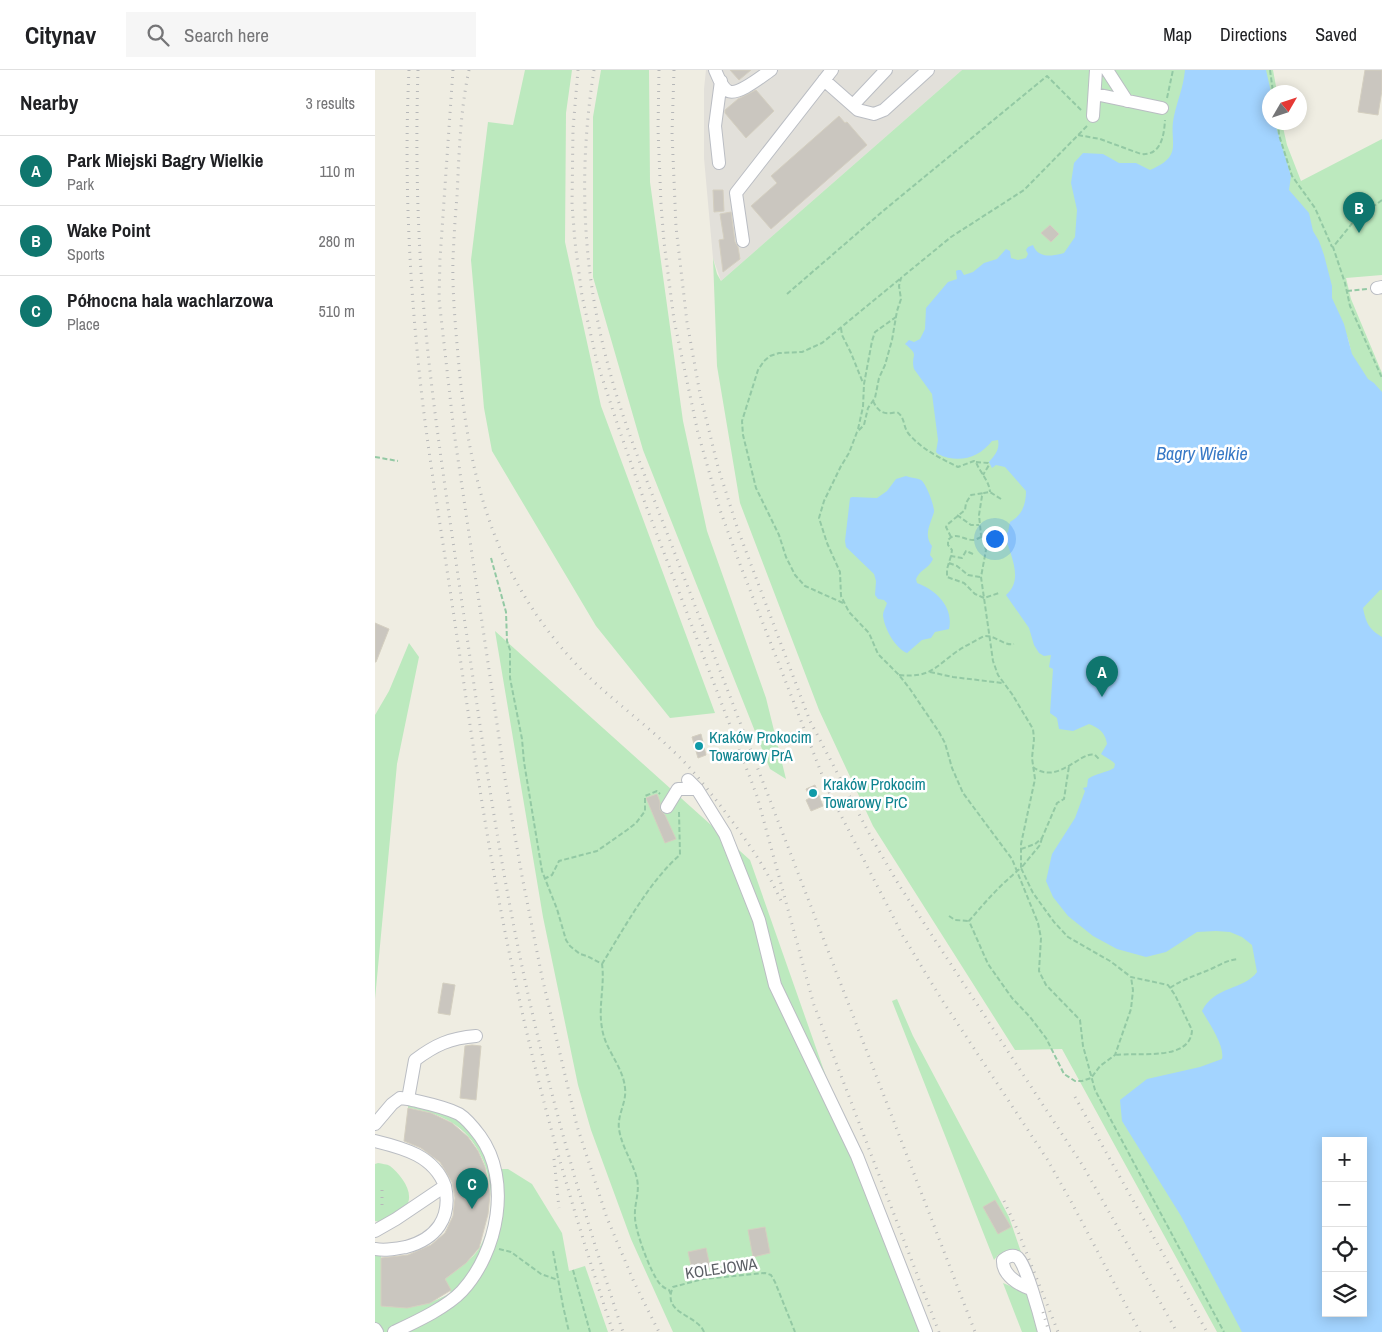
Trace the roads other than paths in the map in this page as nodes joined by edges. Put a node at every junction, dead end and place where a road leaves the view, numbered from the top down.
1 (771, 70) edge
2 (886, 70) edge
3 (928, 70) edge
4 (1096, 70) edge
5 (1107, 70) edge
6 (718, 75) edge
7 (828, 75) edge
8 (1095, 94) junction
9 (1127, 101) junction
10 (853, 105) junction
11 (1165, 108) road end
12 (1093, 116) road end
13 (719, 163) dead end
14 (743, 241) dead end
15 (673, 808) road end
16 (476, 1036) dead end
17 (408, 1099) junction
18 (375, 1124) edge
19 (375, 1141) edge
20 (445, 1186) junction
21 (375, 1231) edge
22 (375, 1249) edge
23 (1031, 1289) dead end
24 (375, 1329) edge
25 (377, 1332) edge
26 (394, 1332) edge
27 (926, 1332) edge
28 (1044, 1332) edge

1 - 6 lane
2 - 10 lane
3 - 10 lane
4 - 8 lane
5 - 9 lane
6 - 13 lane
7 - 10 lane
7 - 14 lane
8 - 9 lane
8 - 12 lane
9 - 11 lane
15 - 27 lane
16 - 17 lane
17 - 18 lane
17 - 26 lane
19 - 20 lane
20 - 21 lane
20 - 22 lane
23 - 28 lane
24 - 25 lane

